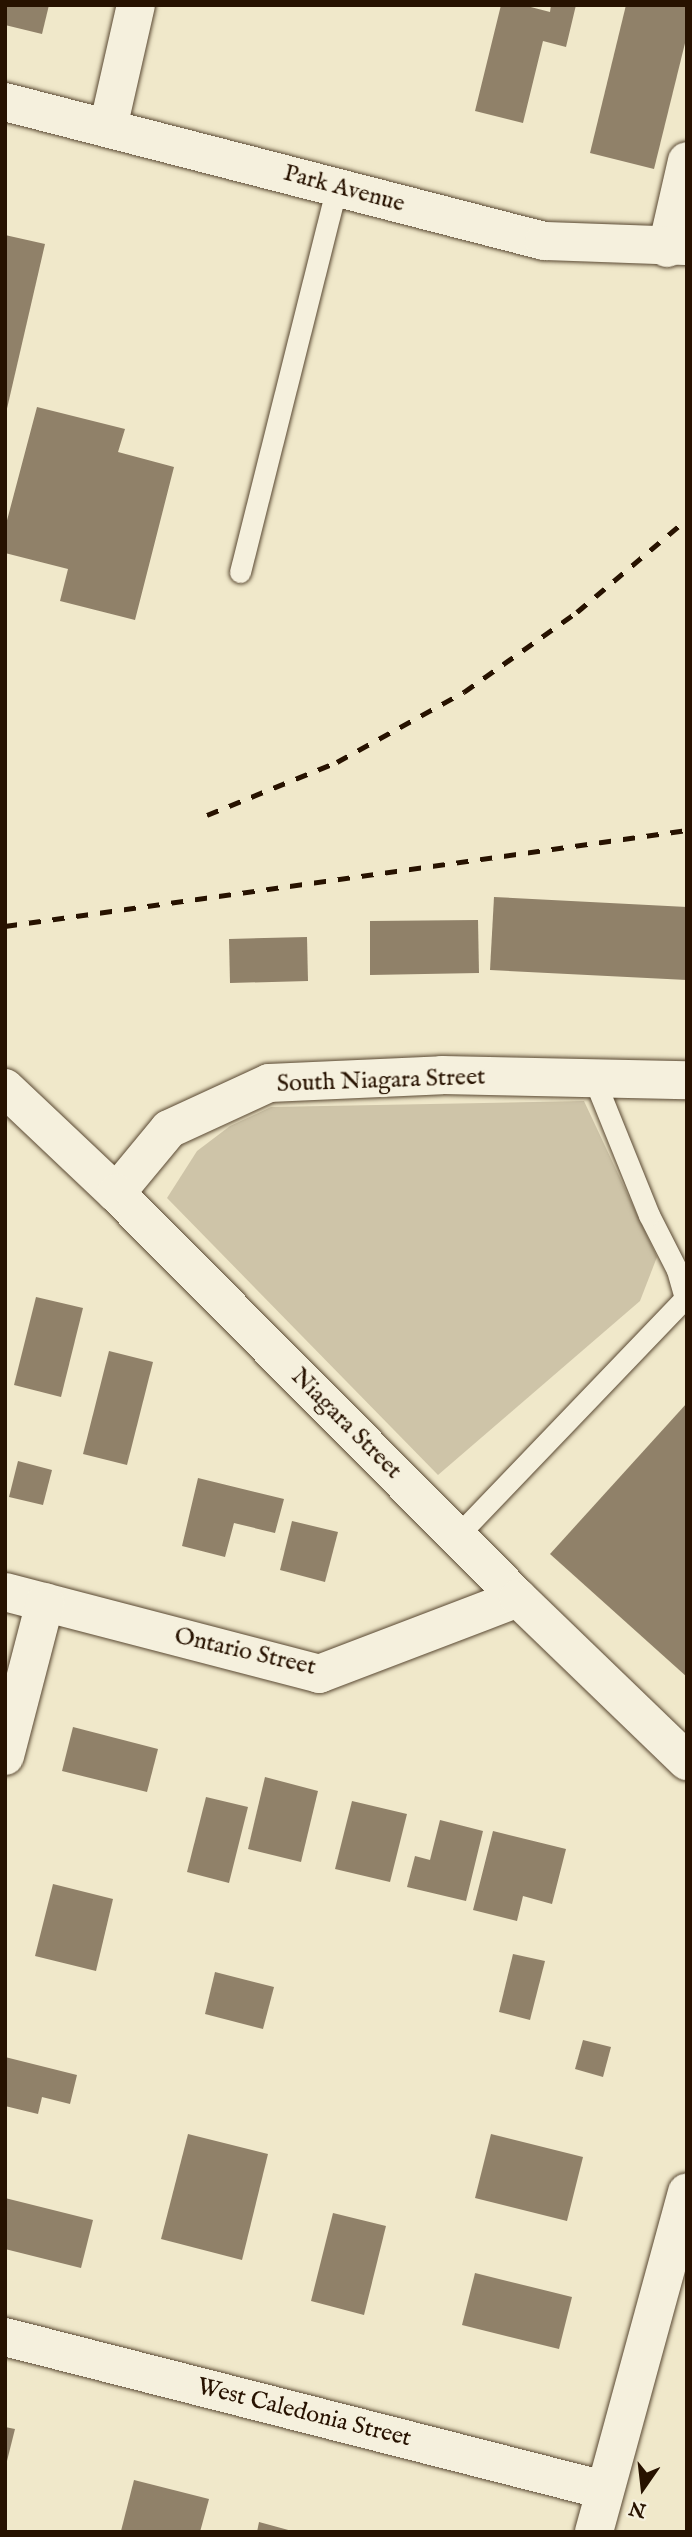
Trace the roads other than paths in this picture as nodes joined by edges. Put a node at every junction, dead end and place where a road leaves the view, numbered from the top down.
1 (136, 5) edge
2 (5, 102) edge
3 (108, 128) junction
4 (687, 161) edge
5 (337, 187) junction
6 (677, 247) edge
7 (240, 572) dead end
8 (594, 1079) junction
9 (687, 1080) edge
10 (5, 1088) edge
11 (116, 1193) junction
12 (686, 1299) edge
13 (457, 1536) junction
14 (5, 1592) edge
15 (518, 1598) junction
16 (45, 1602) junction
17 (5, 1756) edge
18 (687, 1761) edge
19 (687, 2192) edge
20 (5, 2337) edge
21 (604, 2490) junction
22 (594, 2532) edge

1 - 3 street
2 - 3 street, Park Avenue
3 - 5 street, Park Avenue
4 - 6 street
5 - 6 street, Park Avenue
5 - 7 lane
8 - 9 street, South Niagara Street
8 - 11 street, South Niagara Street
8 - 12 lane
10 - 11 street, Niagara Street
11 - 13 street, Niagara Street
12 - 13 lane
13 - 15 street, Niagara Street
14 - 16 street, Ontario Street
15 - 16 street, Ontario Street
15 - 18 street, Niagara Street
16 - 17 street
19 - 21 street
20 - 21 street, West Caledonia Street
21 - 22 street

